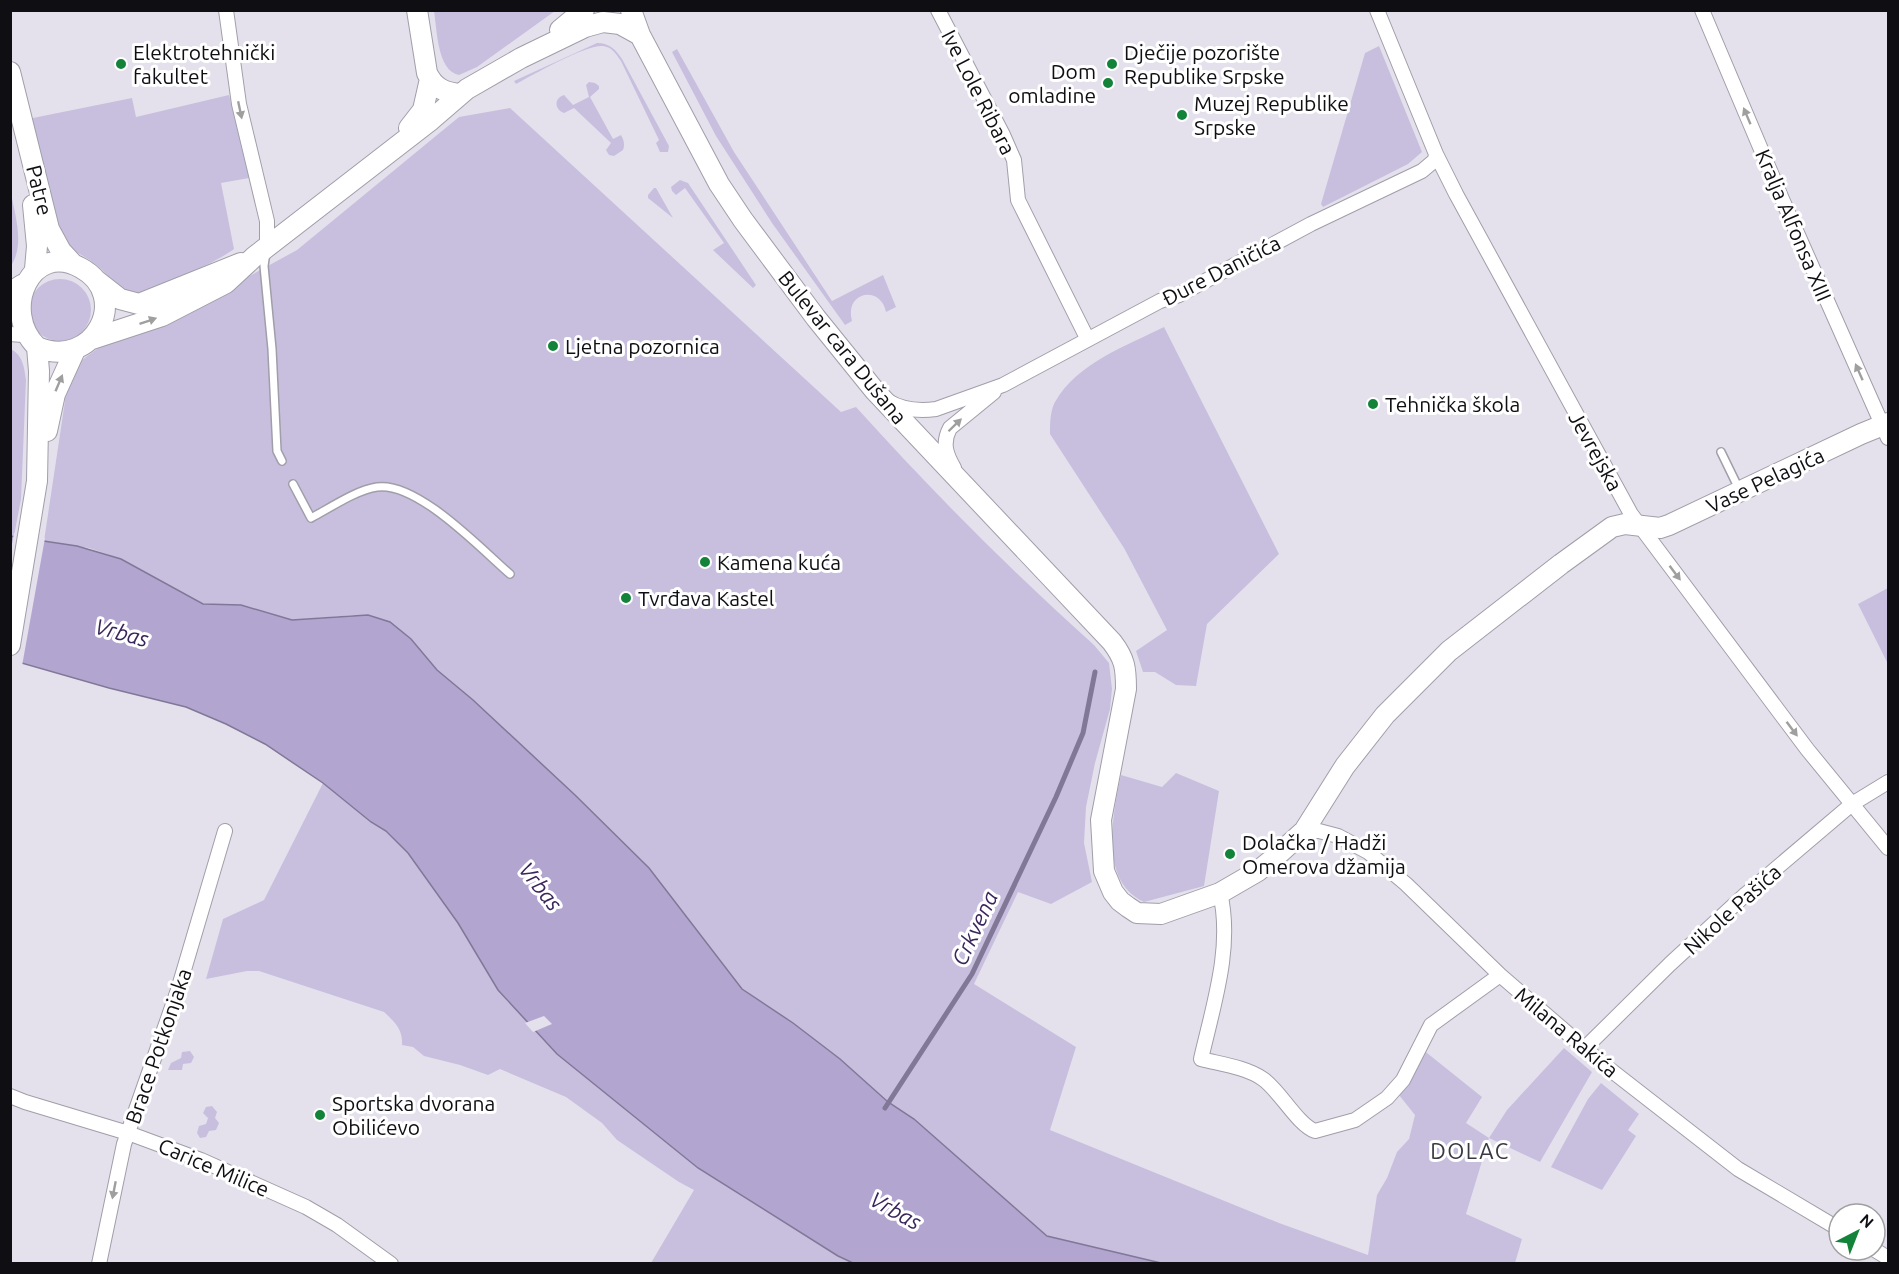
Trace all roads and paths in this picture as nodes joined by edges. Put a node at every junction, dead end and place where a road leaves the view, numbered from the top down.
1 (226, 10) edge
2 (417, 10) edge
3 (584, 10) edge
4 (631, 10) edge
5 (1377, 10) edge
6 (1702, 10) edge
7 (938, 11) edge
8 (640, 35) junction
9 (521, 58) junction
10 (10, 72) edge
11 (429, 79) junction
12 (461, 94) junction
13 (20, 110) junction
14 (396, 146) junction
15 (1436, 154) junction
16 (260, 252) junction
17 (73, 264) junction
18 (92, 276) junction
19 (22, 280) edge
20 (1087, 338) junction
21 (24, 339) edge
22 (92, 339) junction
23 (75, 350) junction
24 (1003, 385) junction
25 (875, 391) junction
26 (1887, 429) edge
27 (1721, 452) dead end
28 (282, 461) dead end
29 (37, 481) junction
30 (293, 484) dead end
31 (1740, 491) junction
32 (970, 494) junction
33 (1640, 527) junction
34 (510, 574) dead end
35 (10, 645) edge
36 (1888, 782) edge
37 (1852, 804) junction
38 (225, 831) dead end
39 (1304, 831) junction
40 (1888, 848) edge
41 (1220, 893) junction
42 (1500, 975) junction
43 (1585, 1048) junction
44 (14, 1099) edge
45 (128, 1133) junction
46 (1827, 1222) edge
47 (99, 1263) edge
48 (391, 1263) edge

1 -> 16 street
2 - 11 street
3 - 9 street
4 - 8 street, Bulevar cara Dušana
5 - 15 street, Jevrejska
26 -> 6 street, Kralja Alfonsa XIII
7 - 20 street, Ive Lole Ribara
8 - 9 street
8 - 25 street, Bulevar cara Dušana
9 - 12 street
10 - 13 street, Patre
11 - 12 street
11 - 14 street
12 - 14 street
13 - 17 street, Patre
13 - 19 street, Patre
14 - 16 street
15 - 20 street, Đure Daničića
15 - 33 street, Jevrejska
16 - 18 street, Patre
22 -> 16 street
16 - 28 lane
17 - 18 street, Patre
17 - 19 street
18 - 22 street
19 - 21 street, Patre
20 - 24 street, Đure Daničića
21 - 23 street
21 - 29 street, Patre
22 - 23 street
29 -> 23 street, Patre
24 - 25 street, Đure Daničića
32 -> 24 street, Đure Daničića
25 - 32 street, Bulevar cara Dušana
26 - 31 street, Vase Pelagića
27 - 31 lane
29 - 35 street, Patre
30 - 34 lane
31 - 33 street, Vase Pelagića
32 - 41 street, Bulevar cara Dušana
33 -> 37 street, Jevrejska
33 - 39 street, Vase Pelagića
36 - 37 street, Nikole Pašića
37 - 40 street, Jevrejska
37 - 43 street, Nikole Pašića
38 - 45 street, Brace Potkonjaka
39 - 41 street, Bulevar cara Dušana
39 - 42 street, Milana Rakića
41 - 42 street
42 - 43 street, Milana Rakića
43 - 46 street, Milana Rakića
44 - 45 street, Carice Milice
45 -> 47 street, Brace Potkonjaka
45 - 48 street, Carice Milice

